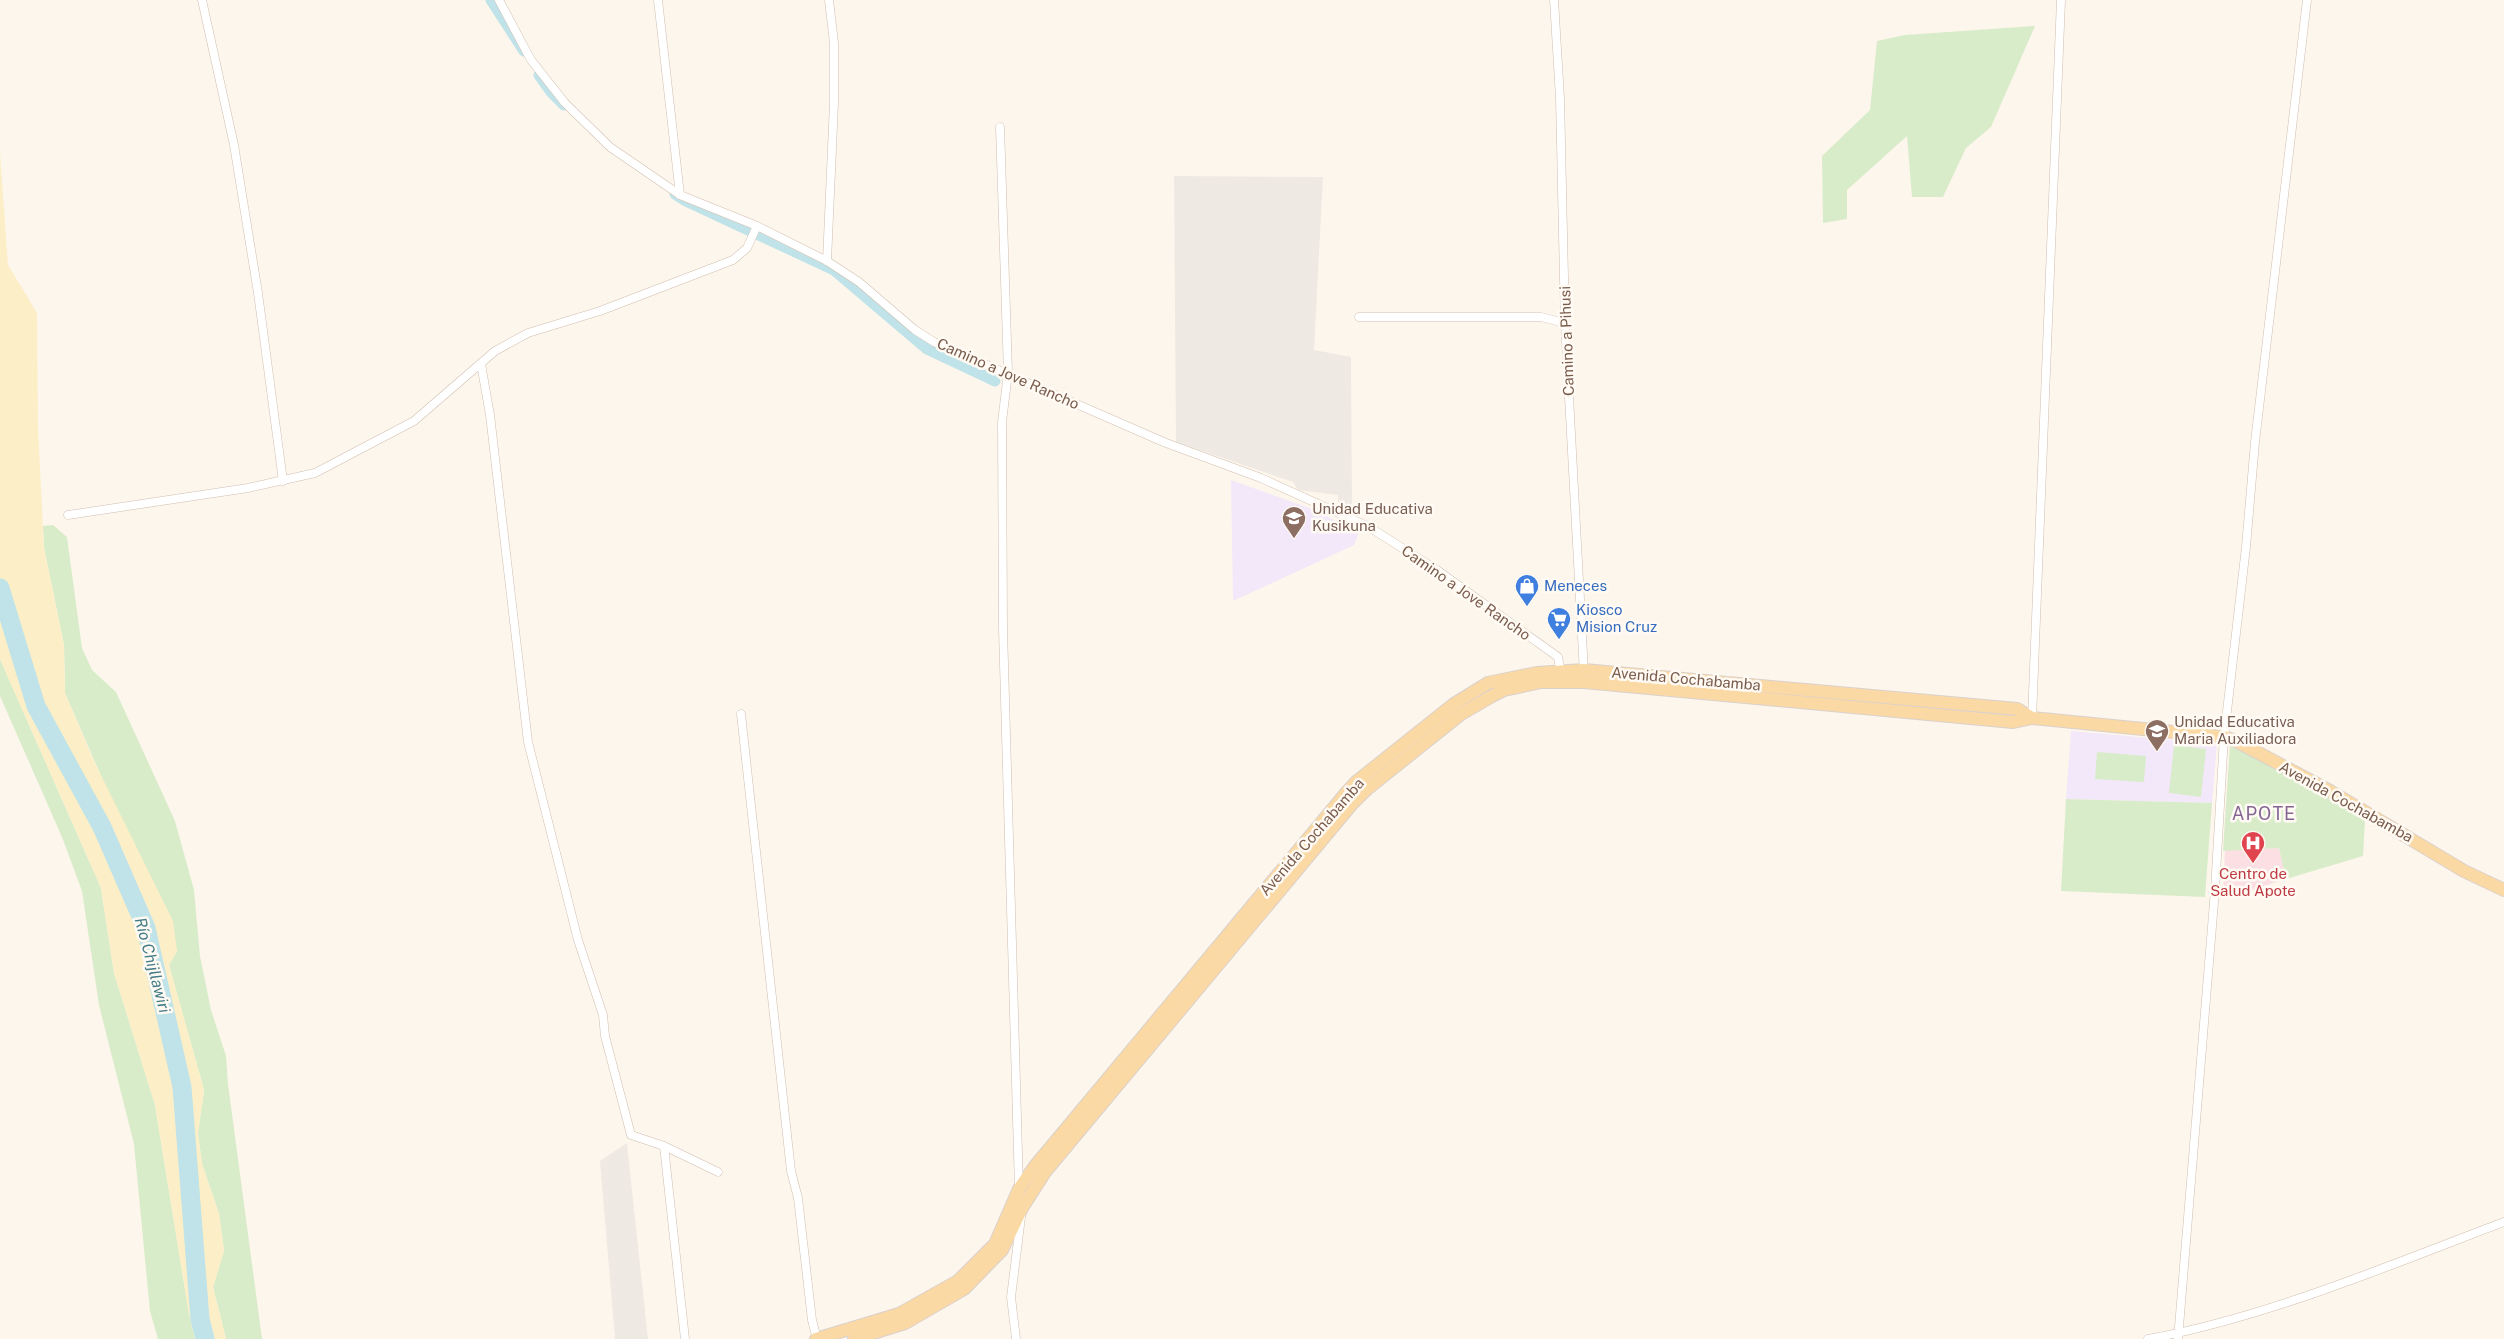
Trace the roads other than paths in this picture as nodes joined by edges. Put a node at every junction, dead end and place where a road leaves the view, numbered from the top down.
1 (202, 0) edge
2 (500, 0) edge
3 (658, 0) edge
4 (829, 0) edge
5 (1554, 0) edge
6 (2062, 0) edge
7 (2307, 0) edge
8 (1000, 127) dead end
9 (680, 195) junction
10 (757, 226) junction
11 (827, 261) junction
12 (1358, 317) dead end
13 (1565, 323) junction
14 (481, 364) junction
15 (1008, 373) junction
16 (283, 481) junction
17 (68, 515) dead end
18 (1561, 676) junction
19 (1584, 676) junction
20 (741, 714) dead end
21 (2032, 718) junction
22 (2224, 737) junction
23 (2504, 890) edge
24 (664, 1146) junction
25 (718, 1172) dead end
26 (1019, 1189) junction
27 (1022, 1208) junction
28 (2504, 1222) edge
29 (2178, 1336) edge
30 (685, 1339) edge
31 (817, 1339) edge
32 (854, 1339) edge
33 (1016, 1339) edge
34 (2148, 1339) edge

1 - 16 street
2 - 9 street, Camino a Jove Rancho
3 - 9 street
4 - 11 street
5 - 13 street, Camino a Pihusi
6 - 21 street
7 - 22 street
8 - 15 street
9 - 10 street, Camino a Jove Rancho
10 - 11 street, Camino a Jove Rancho
10 - 14 street
11 - 15 street, Camino a Jove Rancho
12 - 13 street
13 - 19 street, Camino a Pihusi
14 - 16 street
14 - 24 street
15 - 18 street, Camino a Jove Rancho
15 - 26 street
16 - 17 street
18 - 19 main road, Avenida Cochabamba
18 - 26 main road, Avenida Cochabamba
18 - 27 main road, Avenida Cochabamba
19 - 21 main road, Avenida Cochabamba
20 - 31 street
21 - 22 main road, Avenida Cochabamba
22 - 23 main road, Avenida Cochabamba
22 - 29 street
24 - 25 street
24 - 30 street
26 - 27 street
26 - 31 main road, Avenida Cochabamba
27 - 32 main road, Avenida Cochabamba
27 - 33 street
28 - 29 street
29 - 34 street

